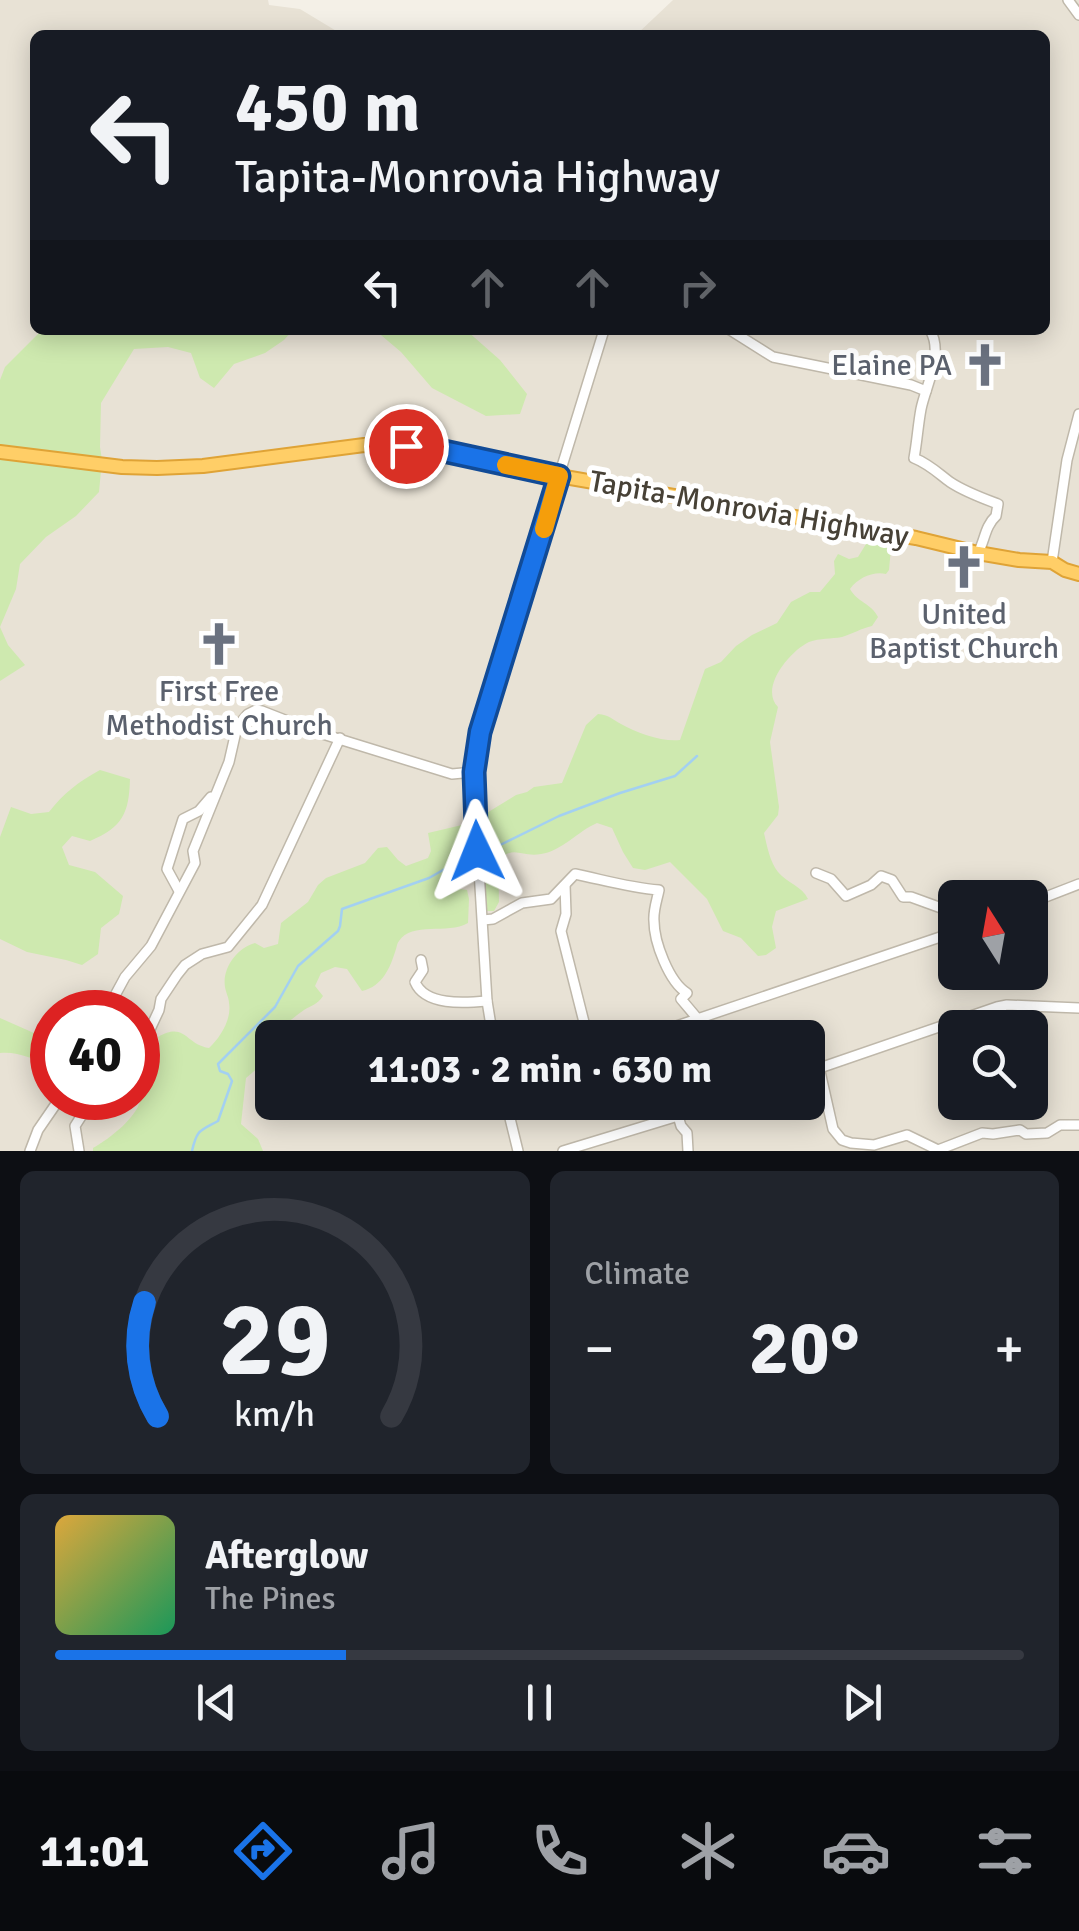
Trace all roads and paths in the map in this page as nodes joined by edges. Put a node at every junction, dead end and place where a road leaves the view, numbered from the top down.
1 (1068, 0) edge
2 (1079, 14) edge
3 (602, 335) edge
4 (738, 335) edge
5 (933, 335) edge
6 (926, 391) junction
7 (1079, 414) edge
8 (0, 452) edge
9 (559, 476) junction
10 (978, 554) junction
11 (1052, 562) junction
12 (1079, 574) edge
13 (340, 738) junction
14 (474, 772) junction
15 (216, 792) junction
16 (816, 873) dead end
17 (566, 884) junction
18 (1079, 884) edge
19 (179, 891) junction
20 (1048, 897) edge
21 (938, 906) edge
22 (483, 920) junction
23 (938, 939) edge
24 (421, 960) dead end
25 (119, 990) edge
26 (487, 1001) junction
27 (1079, 1008) edge
28 (160, 1010) edge
29 (697, 1018) junction
30 (490, 1020) edge
31 (583, 1020) edge
32 (691, 1020) edge
33 (825, 1065) edge
34 (825, 1094) edge
35 (45, 1120) edge
36 (79, 1120) edge
37 (510, 1120) edge
38 (665, 1120) edge
39 (679, 1120) edge
40 (1079, 1125) edge
41 (30, 1151) edge
42 (78, 1151) edge
43 (518, 1151) edge
44 (563, 1151) edge
45 (688, 1151) edge

1 - 2 street
3 - 9 street
4 - 6 street
5 - 6 street
6 - 10 street
7 - 11 street
8 - 9 highway, Tapita-Monrovia Highway
9 - 10 highway, Tapita-Monrovia Highway
9 - 14 street
10 - 11 highway, Tapita-Monrovia Highway
11 - 12 highway, Tapita-Monrovia Highway
13 - 14 street
13 - 15 street
13 - 28 street
14 - 22 street
15 - 19 street
15 - 19 street
16 - 21 street
17 - 22 street
17 - 29 street
17 - 31 street
18 - 20 street
19 - 25 street
22 - 26 street
23 - 29 street
24 - 26 street
26 - 30 street
27 - 33 street
29 - 32 street
34 - 40 street
35 - 41 street
36 - 42 street
37 - 43 street
38 - 44 street
39 - 45 street

